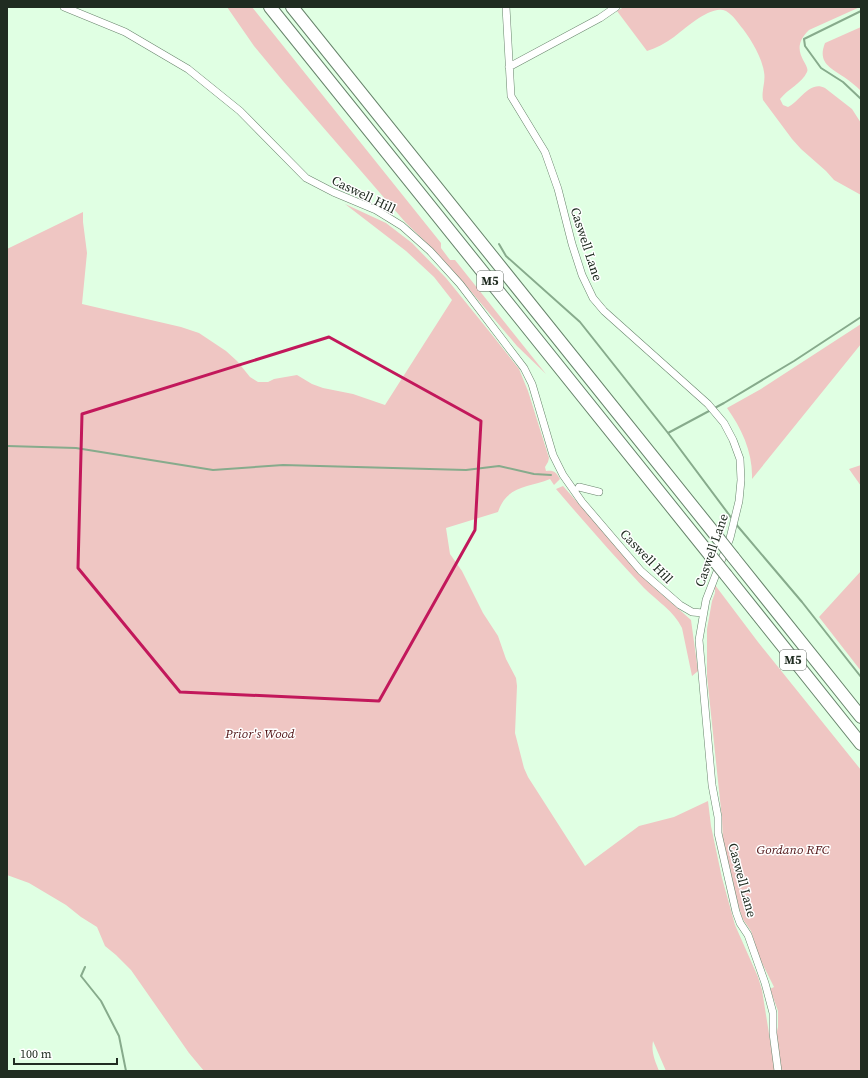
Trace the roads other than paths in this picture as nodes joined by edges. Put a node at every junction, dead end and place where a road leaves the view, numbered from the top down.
1 (64, 7) edge
2 (270, 7) edge
3 (292, 7) edge
4 (506, 7) edge
5 (616, 7) edge
6 (509, 67) junction
7 (579, 487) dead end
8 (582, 502) junction
9 (703, 614) junction
10 (861, 717) edge
11 (861, 744) edge
12 (778, 1071) edge

1 - 8 street, Caswell Hill
2 - 11 highway, M5, bridge
3 - 10 highway, M5, bridge
4 - 6 street, Caswell Lane
5 - 6 street
6 - 9 street, Caswell Lane
7 - 8 street
8 - 9 street, Caswell Hill
9 - 12 street, Caswell Lane

